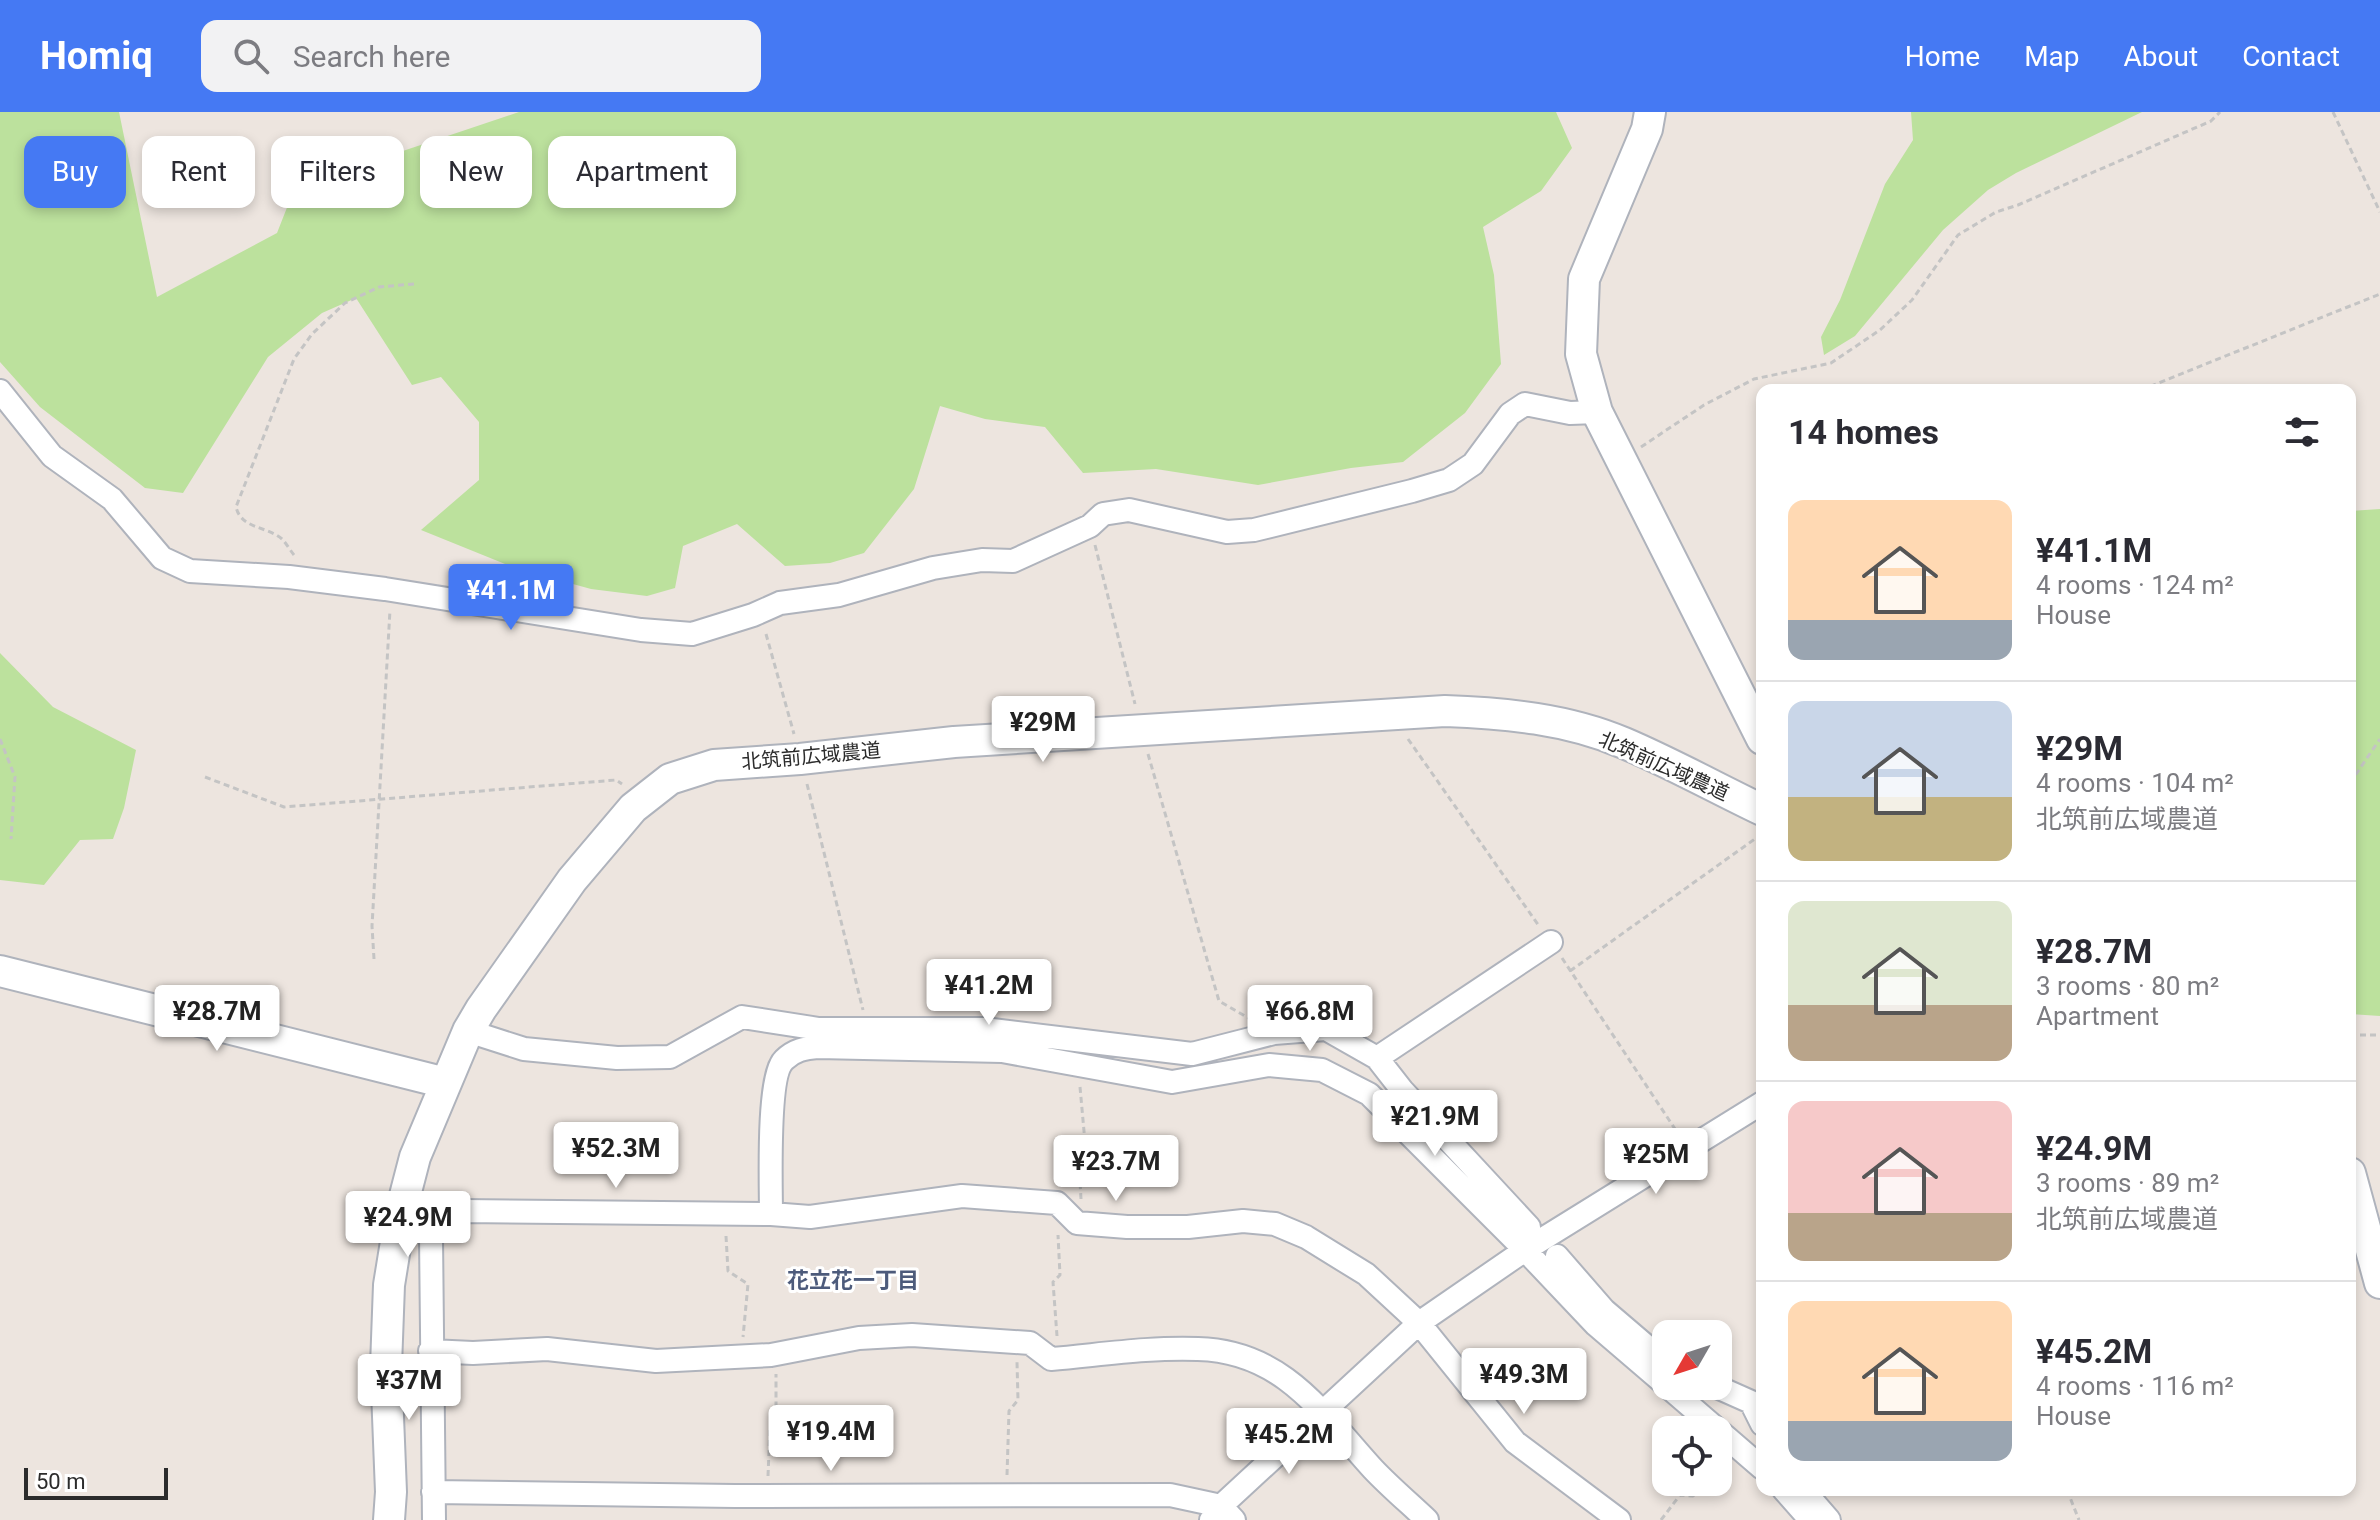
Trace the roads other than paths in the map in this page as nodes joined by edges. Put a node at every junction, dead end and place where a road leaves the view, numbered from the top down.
1 (1650, 112) edge
2 (0, 391) edge
3 (1597, 412) junction
4 (1756, 727) edge
5 (1756, 807) edge
6 (1551, 942) dead end
7 (0, 971) edge
8 (468, 1031) junction
9 (1243, 1041) junction
10 (1377, 1058) junction
11 (1253, 1068) junction
12 (446, 1083) junction
13 (1756, 1107) edge
14 (2356, 1195) edge
15 (771, 1214) junction
16 (1529, 1227) dead end
17 (1525, 1250) junction
18 (1557, 1256) dead end
19 (2380, 1283) edge
20 (1419, 1323) junction
21 (430, 1351) junction
22 (1652, 1351) edge
23 (1652, 1374) edge
24 (1732, 1394) edge
25 (1682, 1400) edge
26 (1325, 1412) junction
27 (1756, 1412) edge
28 (1756, 1463) edge
29 (433, 1492) junction
30 (1789, 1496) edge
31 (1808, 1496) edge
32 (1222, 1515) edge
33 (389, 1520) edge
34 (434, 1520) edge
35 (1427, 1520) edge
36 (1619, 1520) edge
37 (1811, 1520) edge
38 (1829, 1520) edge

1 - 3 street
2 - 3 street
3 - 4 street
5 - 8 street, 北筑前広域農道
6 - 10 street
7 - 12 street
8 - 9 street
8 - 12 street, 北筑前広域農道
9 - 10 street
9 - 11 street
10 - 16 street
11 - 15 street
11 - 17 street
12 - 33 street, 北筑前広域農道
13 - 17 street
14 - 19 street
15 - 20 street
15 - 21 street
17 - 20 street
17 - 23 street
18 - 22 street
20 - 26 street
20 - 36 street
21 - 26 street
21 - 29 street
24 - 27 street
25 - 28 street
26 - 32 street
26 - 35 street
29 - 32 street
29 - 34 street
30 - 37 street
31 - 38 street

